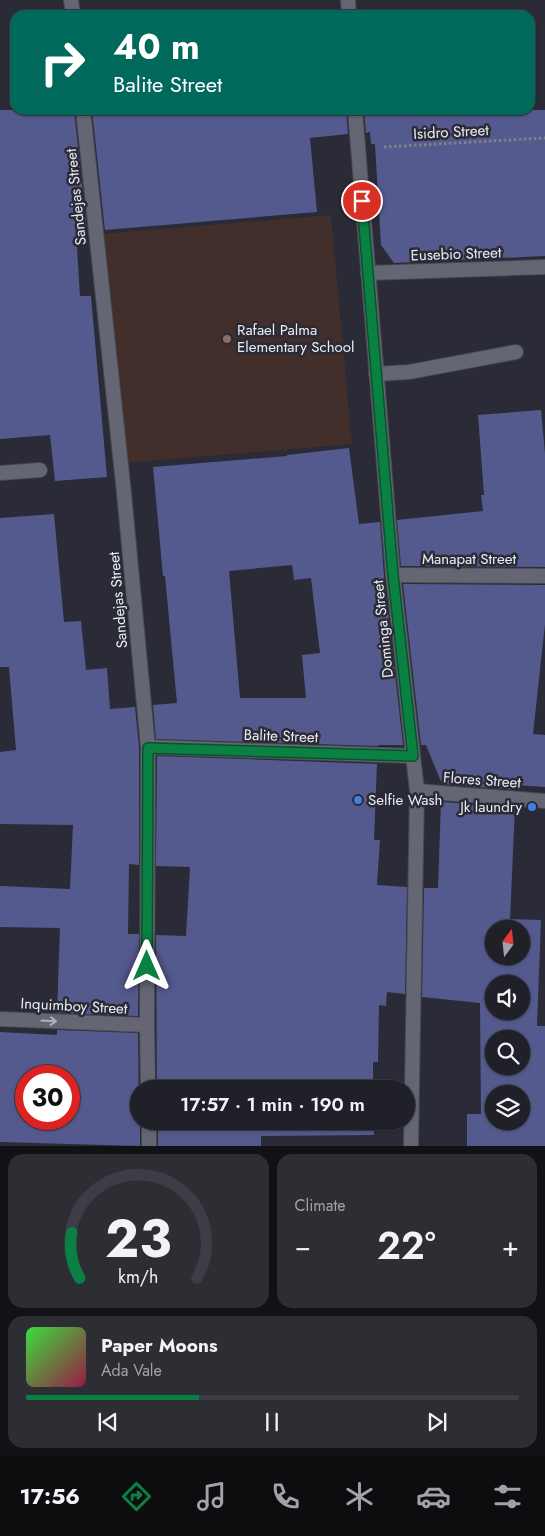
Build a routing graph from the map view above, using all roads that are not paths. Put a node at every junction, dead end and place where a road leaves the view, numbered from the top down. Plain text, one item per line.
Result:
1 (84, 115) edge
2 (355, 115) edge
3 (545, 267) edge
4 (368, 273) junction
5 (516, 352) dead end
6 (376, 374) junction
7 (40, 470) dead end
8 (0, 474) edge
9 (393, 575) junction
10 (545, 576) edge
11 (148, 748) junction
12 (413, 756) junction
13 (417, 791) junction
14 (545, 801) edge
15 (0, 1019) edge
16 (147, 1025) junction
17 (148, 1080) edge
18 (149, 1130) edge
19 (149, 1146) edge
20 (411, 1146) edge

1 - 11 street, Sandejas Street
2 - 4 street, Dominga Street
3 - 4 street, Eusebio Street
4 - 6 street, Dominga Street
5 - 6 street
6 - 9 street, Dominga Street
7 - 8 street
9 - 10 street, Manapat Street
9 - 12 street, Dominga Street
11 - 12 street, Balite Street
11 - 16 street, Sandejas Street
12 - 13 street, Dominga Street
13 - 14 street, Flores Street
13 - 20 street, Dominga Street
15 -> 16 street, Inquimboy Street
16 - 17 street, Sandejas Street
18 - 19 street

